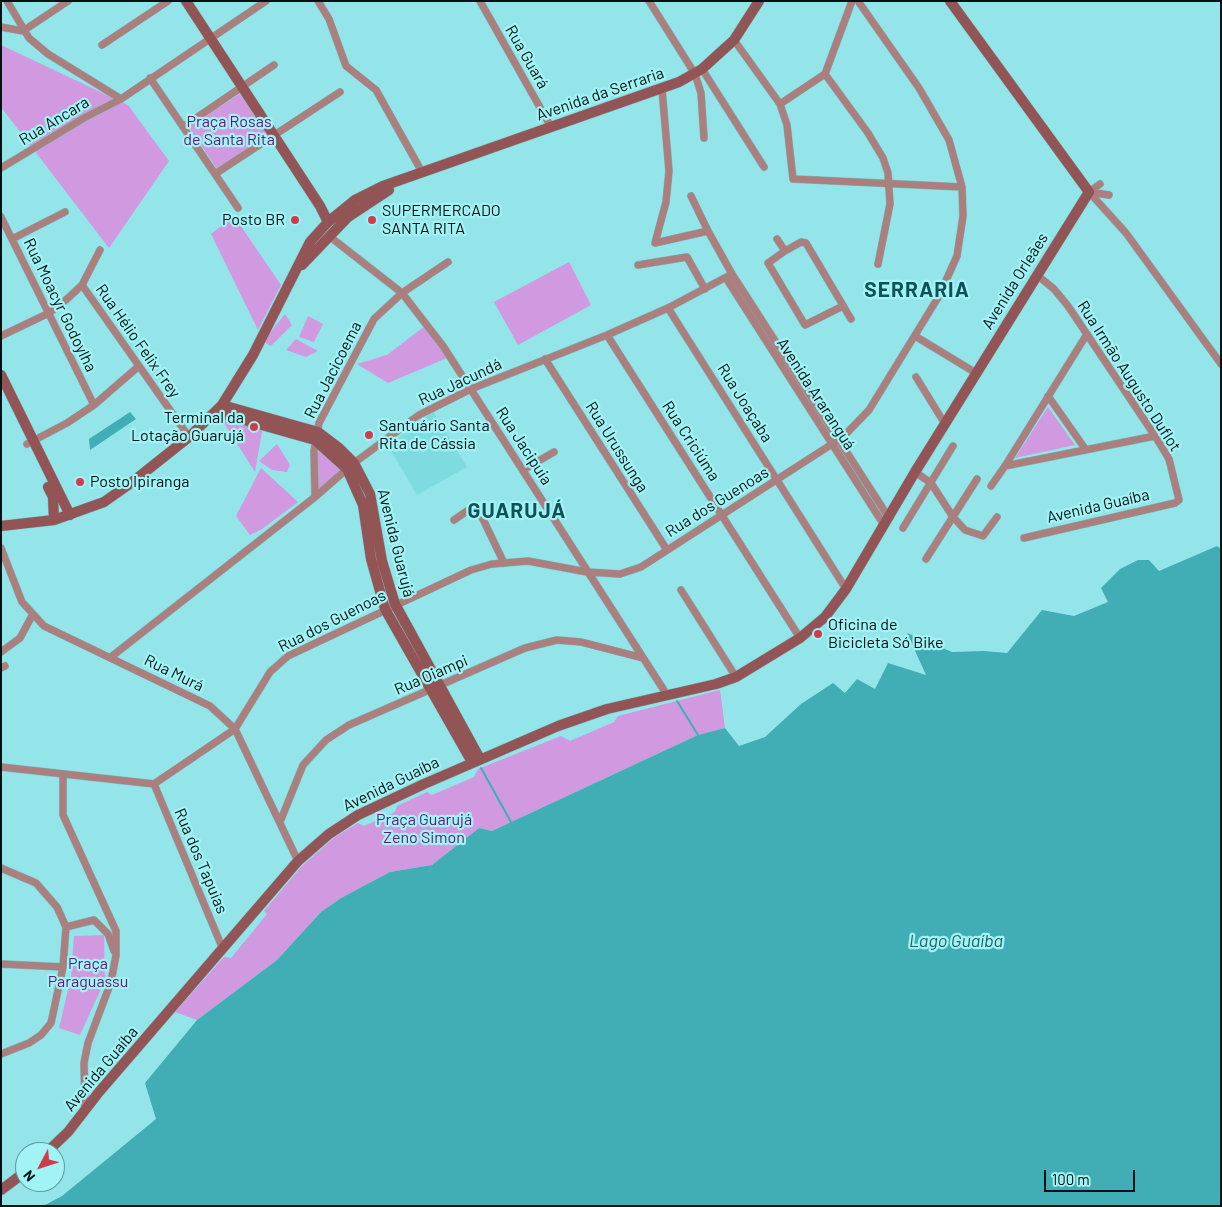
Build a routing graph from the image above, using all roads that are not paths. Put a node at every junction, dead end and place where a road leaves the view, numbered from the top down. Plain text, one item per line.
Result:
1 (7, 1) edge
2 (68, 1) edge
3 (168, 1) edge
4 (186, 1) edge
5 (266, 1) edge
6 (318, 1) edge
7 (480, 1) edge
8 (649, 1) edge
9 (759, 1) edge
10 (852, 1) edge
11 (858, 1) edge
12 (950, 1) edge
13 (1, 27) edge
14 (23, 31) junction
15 (211, 38) junction
16 (734, 40) junction
17 (102, 45) dead end
18 (274, 65) dead end
19 (699, 71) junction
20 (825, 74) junction
21 (150, 78) junction
22 (242, 87) junction
23 (662, 89) junction
24 (340, 92) dead end
25 (120, 99) junction
26 (780, 104) junction
27 (183, 127) junction
28 (551, 127) junction
29 (273, 136) junction
30 (704, 138) dead end
31 (764, 167) dead end
32 (1, 168) edge
33 (422, 172) junction
34 (216, 174) junction
35 (890, 183) junction
36 (1100, 184) dead end
37 (962, 187) junction
38 (1089, 192) junction
39 (1109, 195) dead end
40 (691, 196) dead end
41 (238, 208) dead end
42 (65, 212) dead end
43 (1, 218) edge
44 (332, 222) junction
45 (708, 231) junction
46 (329, 236) junction
47 (12, 239) junction
48 (777, 239) dead end
49 (315, 245) junction
50 (100, 250) dead end
51 (785, 251) junction
52 (448, 262) dead end
53 (878, 264) dead end
54 (638, 266) dead end
55 (1037, 275) junction
56 (729, 276) junction
57 (82, 285) junction
58 (705, 289) junction
59 (402, 293) junction
60 (843, 306) junction
61 (668, 308) junction
62 (49, 313) junction
63 (852, 319) dead end
64 (1087, 334) junction
65 (607, 335) junction
66 (1, 336) edge
67 (915, 336) junction
68 (545, 359) junction
69 (1221, 364) edge
70 (139, 366) junction
71 (976, 373) junction
72 (1, 374) edge
73 (916, 377) dead end
74 (471, 389) junction
75 (5, 393) edge
76 (1048, 396) junction
77 (94, 404) junction
78 (219, 409) junction
79 (944, 424) junction
80 (316, 436) junction
81 (1155, 436) junction
82 (189, 437) junction
83 (30, 443) junction
84 (835, 443) junction
85 (953, 446) dead end
86 (1086, 450) junction
87 (554, 452) dead end
88 (351, 466) junction
89 (1005, 466) junction
90 (522, 470) junction
91 (915, 472) junction
92 (977, 479) dead end
93 (777, 480) junction
94 (931, 482) junction
95 (991, 486) dead end
96 (315, 497) junction
97 (1178, 502) joint
98 (722, 514) junction
99 (70, 515) junction
100 (953, 517) junction
101 (998, 517) dead end
102 (54, 520) junction
103 (454, 520) dead end
104 (886, 521) junction
105 (1, 526) edge
106 (903, 528) dead end
107 (1024, 538) dead end
108 (1, 548) edge
109 (667, 550) junction
110 (3, 559) edge
111 (926, 559) dead end
112 (504, 563) junction
113 (588, 572) junction
114 (846, 588) junction
115 (681, 590) dead end
116 (390, 606) junction
117 (33, 614) junction
118 (800, 638) junction
119 (1, 652) edge
120 (111, 657) junction
121 (643, 658) junction
122 (736, 676) junction
123 (436, 688) junction
124 (667, 695) junction
125 (236, 729) junction
126 (476, 761) junction
127 (1, 767) edge
128 (63, 774) junction
129 (154, 784) junction
130 (280, 822) junction
131 (298, 861) junction
132 (1, 868) edge
133 (66, 927) junction
134 (222, 947) junction
135 (116, 955) junction
136 (1, 964) edge
137 (63, 967) junction
138 (1, 1054) edge
139 (85, 1110) junction
140 (58, 1142) edge
141 (15, 1180) edge
142 (1, 1190) edge

1 - 14 street
2 - 14 street
3 - 17 street
4 - 15 street
5 - 15 street, Rua Ancara
6 - 33 street
7 - 28 street, Rua Guará
8 - 19 street
9 - 16 street, Avenida da Serraria
10 - 20 street
11 - 37 street, Rua dos Guenoas
12 - 38 street
13 - 14 street
14 - 25 street
15 - 21 street, Rua Ancara
15 - 22 street
16 - 19 street, Avenida da Serraria
16 - 26 street
18 - 22 street
19 - 23 street, Avenida da Serraria
19 - 30 street
19 - 31 street
20 - 26 street
20 - 35 street
21 - 25 street, Rua Ancara
21 - 27 street
22 - 27 street
22 - 29 street
23 - 28 street, Avenida da Serraria
23 - 45 street
24 - 29 street
25 - 32 street, Rua Ancara
26 - 35 street
27 - 34 street
28 - 33 street, Avenida da Serraria
29 - 34 street
29 - 44 street
33 - 44 street, Avenida da Serraria
34 - 41 street
35 - 37 street
35 - 53 street
36 - 38 street
37 - 67 street, Rua dos Guenoas
38 - 39 street
38 - 55 street, Avenida Orleães
38 - 69 street
40 - 45 street, Avenida Araranguá
42 - 47 street
43 - 47 street, Rua Moacyr Godoylha
44 - 46 street, Avenida da Serraria
44 - 49 street, Avenida da Serraria
45 - 56 street, Avenida Araranguá
46 - 49 street, Avenida da Serraria
46 - 59 street, Rua Jacipuia
47 - 62 street, Rua Moacyr Godoylha
48 - 51 street
49 - 78 street, Avenida da Serraria
50 - 57 street
51 - 60 street
51 - 60 street
52 - 59 street, Rua Jacicoema
54 - 58 street
55 - 64 street, Rua Irmão Augusto Duflot
55 - 71 street, Avenida Orleães
56 - 58 street, Rua Jacundá
56 - 84 street, Avenida Araranguá
57 - 62 street
57 - 70 street, Rua Hélio Felix Frey
58 - 61 street, Rua Jacundá
59 - 74 street, Rua Jacipuia
59 - 80 street, Rua Jacicoema
60 - 63 street
61 - 65 street, Rua Jacundá
61 - 93 street, Rua Joaçaba
62 - 66 street
62 - 77 street, Rua Moacyr Godoylha
64 - 76 street
64 - 81 street, Rua Irmão Augusto Duflot
65 - 68 street, Rua Jacundá
65 - 98 street, Rua Criciúma
67 - 71 street
67 - 84 street, Rua dos Guenoas
68 - 74 street, Rua Jacundá
68 - 109 street, Rua Urussunga
70 - 77 street
70 - 82 street, Rua Hélio Felix Frey
71 - 79 street, Avenida Orleães
72 - 75 street
73 - 79 street
74 - 88 street, Rua Jacundá
74 - 90 street, Rua Jacipuia
75 - 83 street
76 - 86 street
76 - 89 street
77 - 83 street
78 - 80 street, Avenida Guarujá
78 - 82 street, Avenida da Serraria
79 - 91 street, Avenida Orleães
80 - 88 street, Avenida Guarujá
80 - 96 street, Rua Jacicoema
81 - 86 street
81 - 97 street, Rua Irmão Augusto Duflot
82 - 99 street, Avenida da Serraria
83 - 99 street
83 - 102 street
84 - 93 street, Rua dos Guenoas
84 - 104 street, Avenida Araranguá
85 - 94 street
86 - 89 street
87 - 90 street
88 - 96 street, Rua Jacundá
88 - 116 street, Avenida Guarujá
89 - 95 street
90 - 113 street, Rua Jacipuia
91 - 94 street
91 - 104 street, Avenida Orleães
92 - 100 street
93 - 98 street, Rua dos Guenoas
93 - 114 street, Rua Joaçaba
94 - 100 street
94 - 106 street
96 - 120 street, Rua Jacundá
97 - 107 street, Avenida Guaíba
98 - 109 street, Rua dos Guenoas
98 - 118 street, Rua Criciúma
99 - 102 street, Avenida da Serraria
100 - 101 street
100 - 111 street
102 - 105 street, Avenida da Serraria
103 - 112 street
104 - 114 street, Avenida Orleães
108 - 110 street, Rua Murá
109 - 113 street, Rua dos Guenoas
110 - 117 street, Rua Murá
112 - 113 street, Rua dos Guenoas
112 - 116 street, Rua dos Guenoas
113 - 121 street, Rua Jacipuia
114 - 118 street, Avenida Guaíba
115 - 122 street
116 - 123 street, Avenida Guarujá
116 - 125 street, Rua dos Guenoas
117 - 119 street
117 - 120 street, Rua Murá
118 - 122 street, Avenida Guaíba
120 - 125 street, Rua Murá
121 - 123 street, Rua Oiampi
121 - 124 street, Rua Jacipuia
122 - 124 street, Avenida Guaíba
123 - 126 street, Avenida Guarujá
123 - 130 street, Rua Oiampi
124 - 126 street, Avenida Guaíba
125 - 129 street, Rua dos Guenoas
125 - 130 street, Rua Murá
126 - 131 street, Avenida Guaíba
127 - 128 street
128 - 129 street
128 - 135 street
129 - 134 street, Rua dos Tapuias
130 - 131 street, Rua Murá
131 - 134 street, Avenida Guaíba
132 - 133 street
133 - 135 street
133 - 137 street
134 - 139 street, Avenida Guaíba
135 - 139 street
136 - 137 street
137 - 138 street
139 - 140 street, Avenida Guaíba
141 - 142 street

